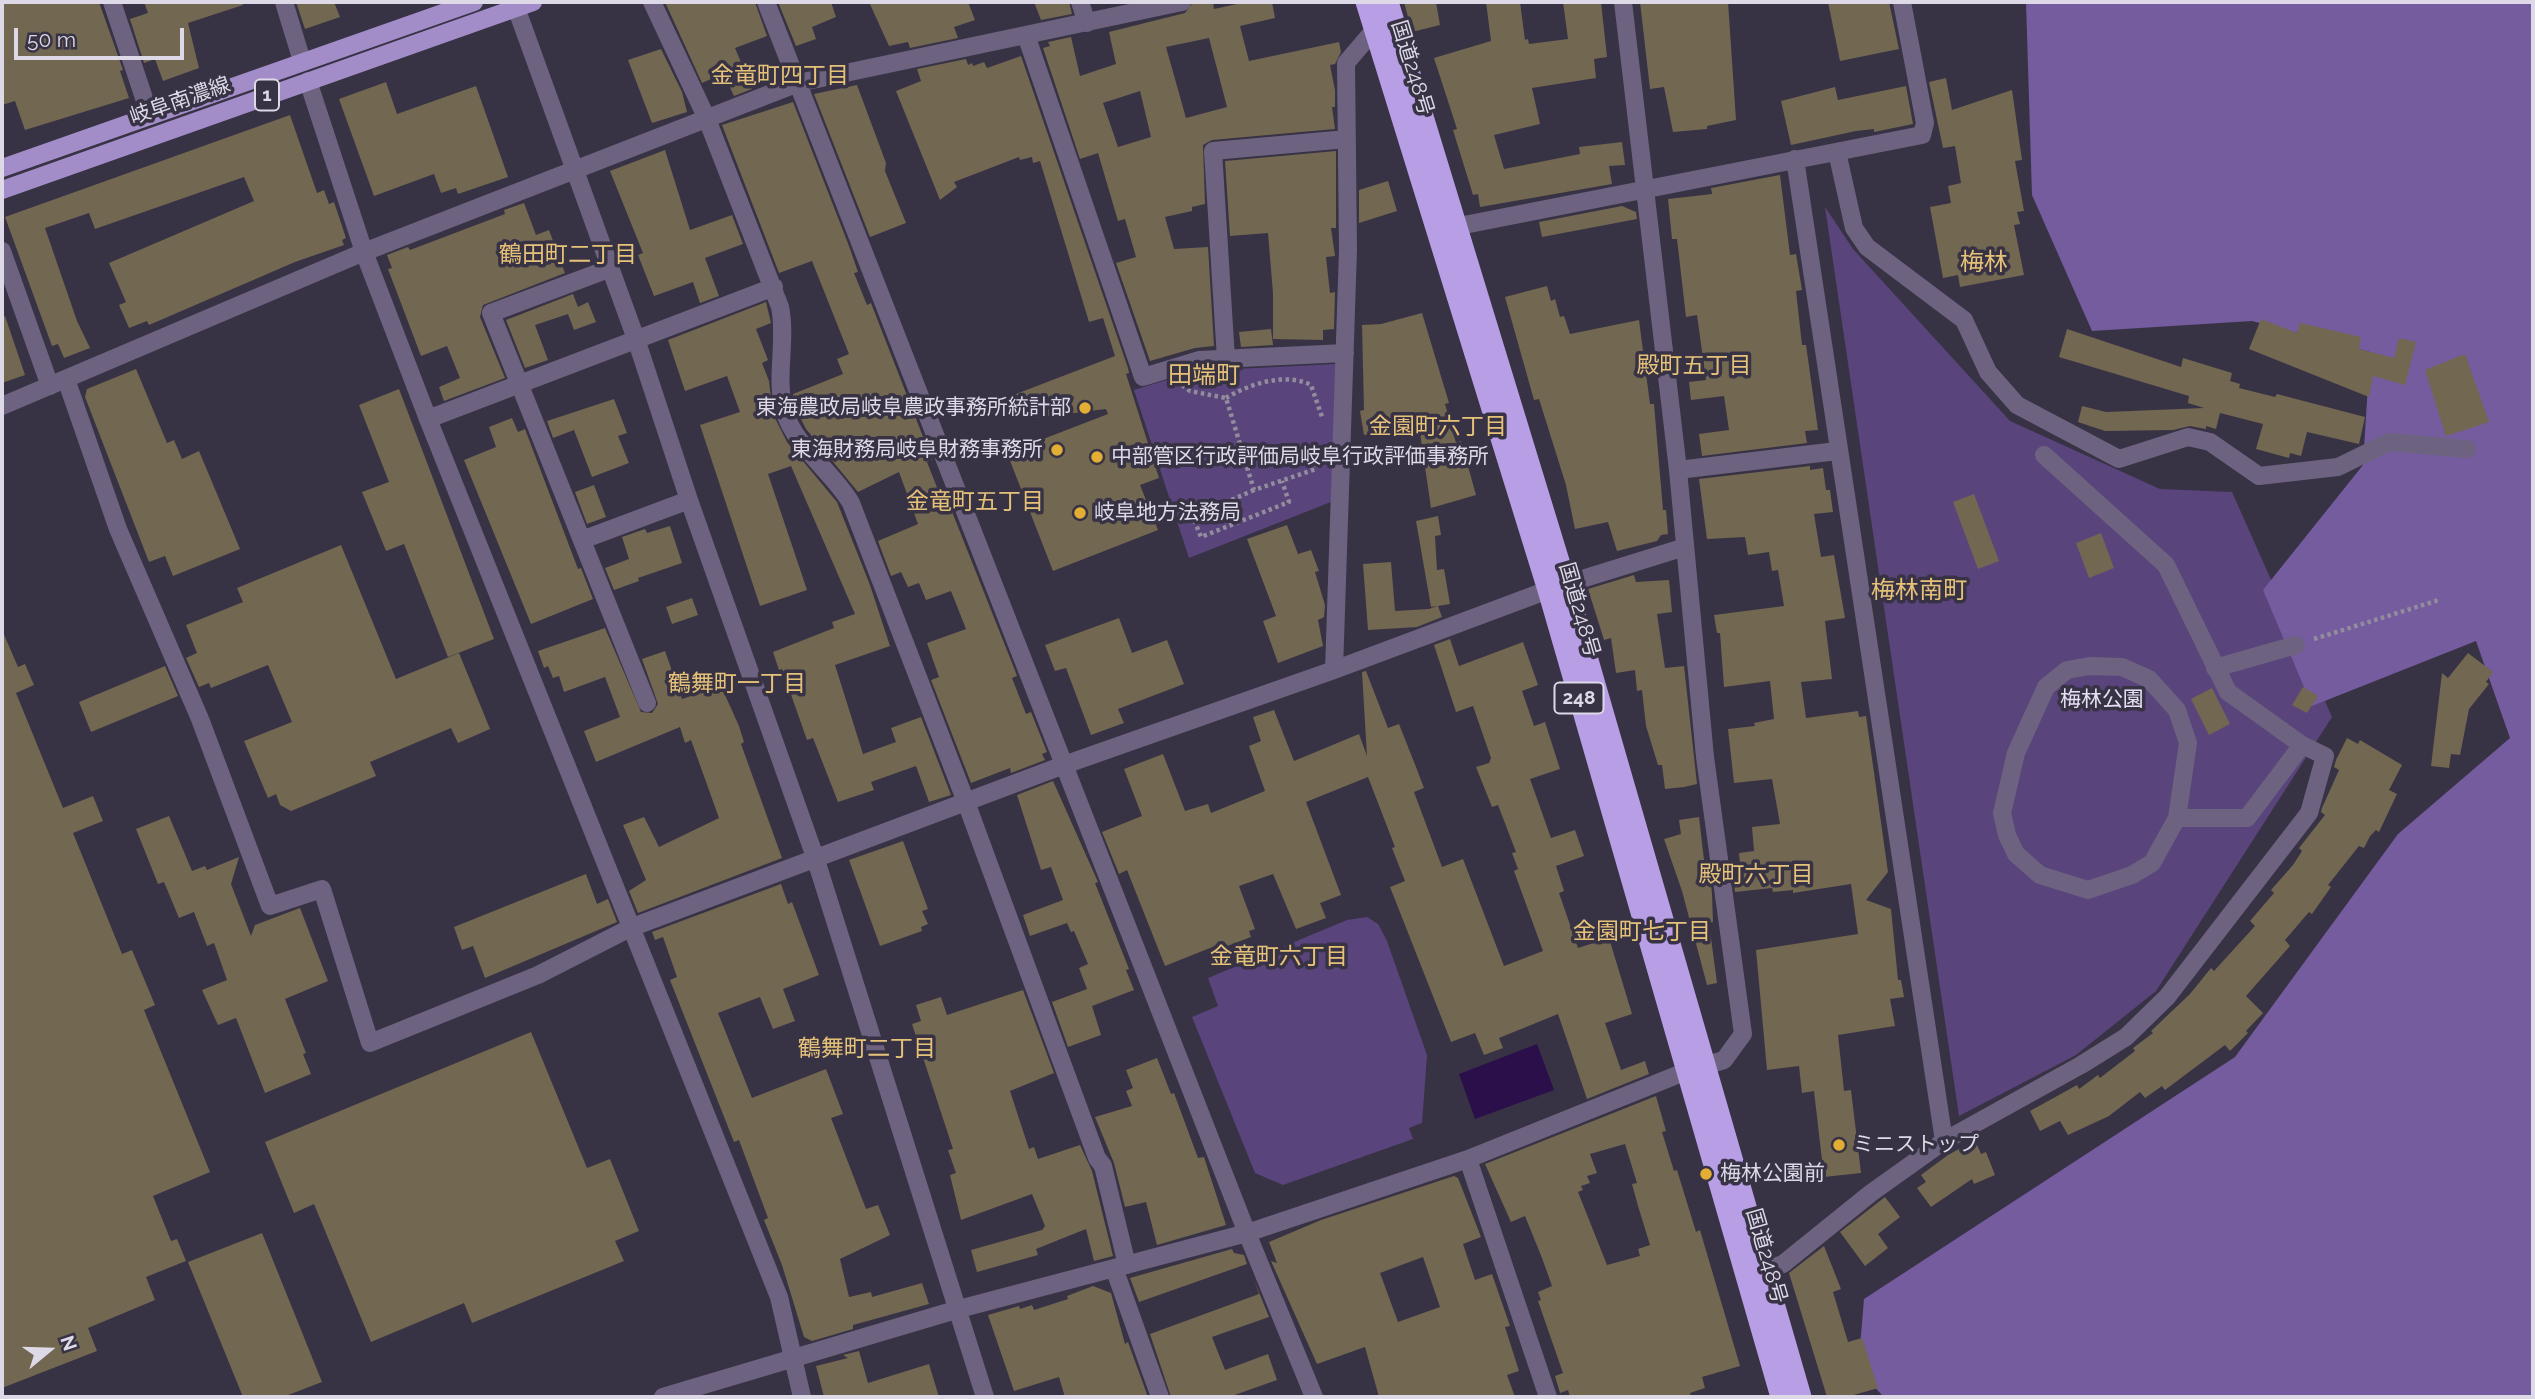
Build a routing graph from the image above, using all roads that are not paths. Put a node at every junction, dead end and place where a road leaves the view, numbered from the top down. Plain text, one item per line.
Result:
1 (112, 2) edge
2 (284, 2) edge
3 (474, 2) edge
4 (652, 2) edge
5 (766, 2) edge
6 (1080, 2) edge
7 (1182, 2) edge
8 (1366, 2) edge
9 (1388, 2) edge
10 (1623, 2) edge
11 (1902, 2) edge
12 (522, 4) edge
13 (1087, 23) junction
14 (1375, 29) junction
15 (1026, 35) junction
16 (302, 61) junction
17 (308, 81) junction
18 (798, 83) junction
19 (150, 116) junction
20 (707, 119) junction
21 (1347, 139) junction
22 (1837, 152) junction
23 (1795, 159) junction
24 (2, 168) edge
25 (575, 169) junction
26 (1646, 188) junction
27 (2, 190) edge
28 (1454, 228) junction
29 (2, 251) edge
30 (364, 252) junction
31 (611, 268) junction
32 (774, 287) junction
33 (636, 339) junction
34 (1345, 353) junction
35 (1226, 359) junction
36 (518, 382) junction
37 (58, 383) junction
38 (2, 406) edge
39 (428, 419) junction
40 (2467, 449) dead end
41 (1837, 451) junction
42 (2044, 455) dead end
43 (1678, 470) junction
44 (689, 500) junction
45 (582, 540) junction
46 (1685, 547) junction
47 (1557, 587) junction
48 (2296, 645) road end
49 (2215, 668) junction
50 (1334, 670) junction
51 (647, 703) dead end
52 (2302, 745) junction
53 (1064, 765) junction
54 (966, 802) junction
55 (2177, 818) junction
56 (815, 857) junction
57 (630, 928) junction
58 (1697, 1068) junction
59 (1944, 1141) junction
60 (1468, 1159) junction
61 (1247, 1233) junction
62 (1121, 1266) junction
63 (1763, 1270) junction
64 (959, 1309) junction
65 (793, 1359) junction
66 (663, 1397) edge
67 (802, 1397) edge
68 (985, 1397) edge
69 (1160, 1397) edge
70 (1314, 1397) edge
71 (1548, 1397) edge
72 (1781, 1397) edge
73 (1801, 1397) edge

1 - 19 street
2 - 16 street
3 - 16 main road, 岐阜南濃線 / 1
4 - 20 street
5 - 18 street
6 - 13 street
7 - 13 street
8 - 14 highway, 国道248号 / 248
9 - 28 highway, 国道248号 / 248
10 - 26 street
11 - 22 street
12 - 17 main road, 岐阜南濃線 / 1
12 - 25 street
13 - 15 street
14 - 21 street
14 - 47 highway, 国道248号 / 248
15 - 18 street
15 - 35 street
16 - 19 main road, 岐阜南濃線 / 1
17 - 27 main road, 岐阜南濃線 / 1
17 - 30 street
18 - 20 street
18 - 53 street
19 - 24 main road, 岐阜南濃線 / 1
20 - 25 street
20 - 32 street
21 - 34 street
21 - 35 street
22 - 23 street
22 - 40 street
23 - 26 street
23 - 41 street
25 - 30 street
25 - 31 street
26 - 28 street
26 - 43 street
28 - 47 highway, 国道248号 / 248
29 - 37 street
30 - 37 street
30 - 39 street
31 - 33 street
31 - 36 street
32 - 33 street
32 - 54 street
33 - 36 street
33 - 44 street
34 - 35 street
34 - 50 street
36 - 39 street
36 - 45 street
37 - 38 street
37 - 57 street
39 - 57 street
41 - 43 street
41 - 59 street
42 - 49 street
43 - 46 street
44 - 45 street
44 - 56 street
45 - 51 street
46 - 47 street
46 - 58 street
47 - 50 street
47 - 58 highway, 国道248号 / 248
48 - 49 street
49 - 52 street
50 - 53 street
52 - 55 street
52 - 59 street
53 - 54 street
53 - 61 street
54 - 56 street
54 - 62 street
55 - 55 street
56 - 57 street
56 - 64 street
57 - 65 street
58 - 60 street
58 - 63 highway, 国道248号 / 248
58 - 72 highway, 国道248号 / 248
59 - 63 street
60 - 61 street
60 - 71 street
61 - 62 street
61 - 70 street
62 - 64 street
62 - 69 street
63 - 73 highway, 国道248号 / 248
64 - 65 street
64 - 68 street
65 - 66 street
65 - 67 street

